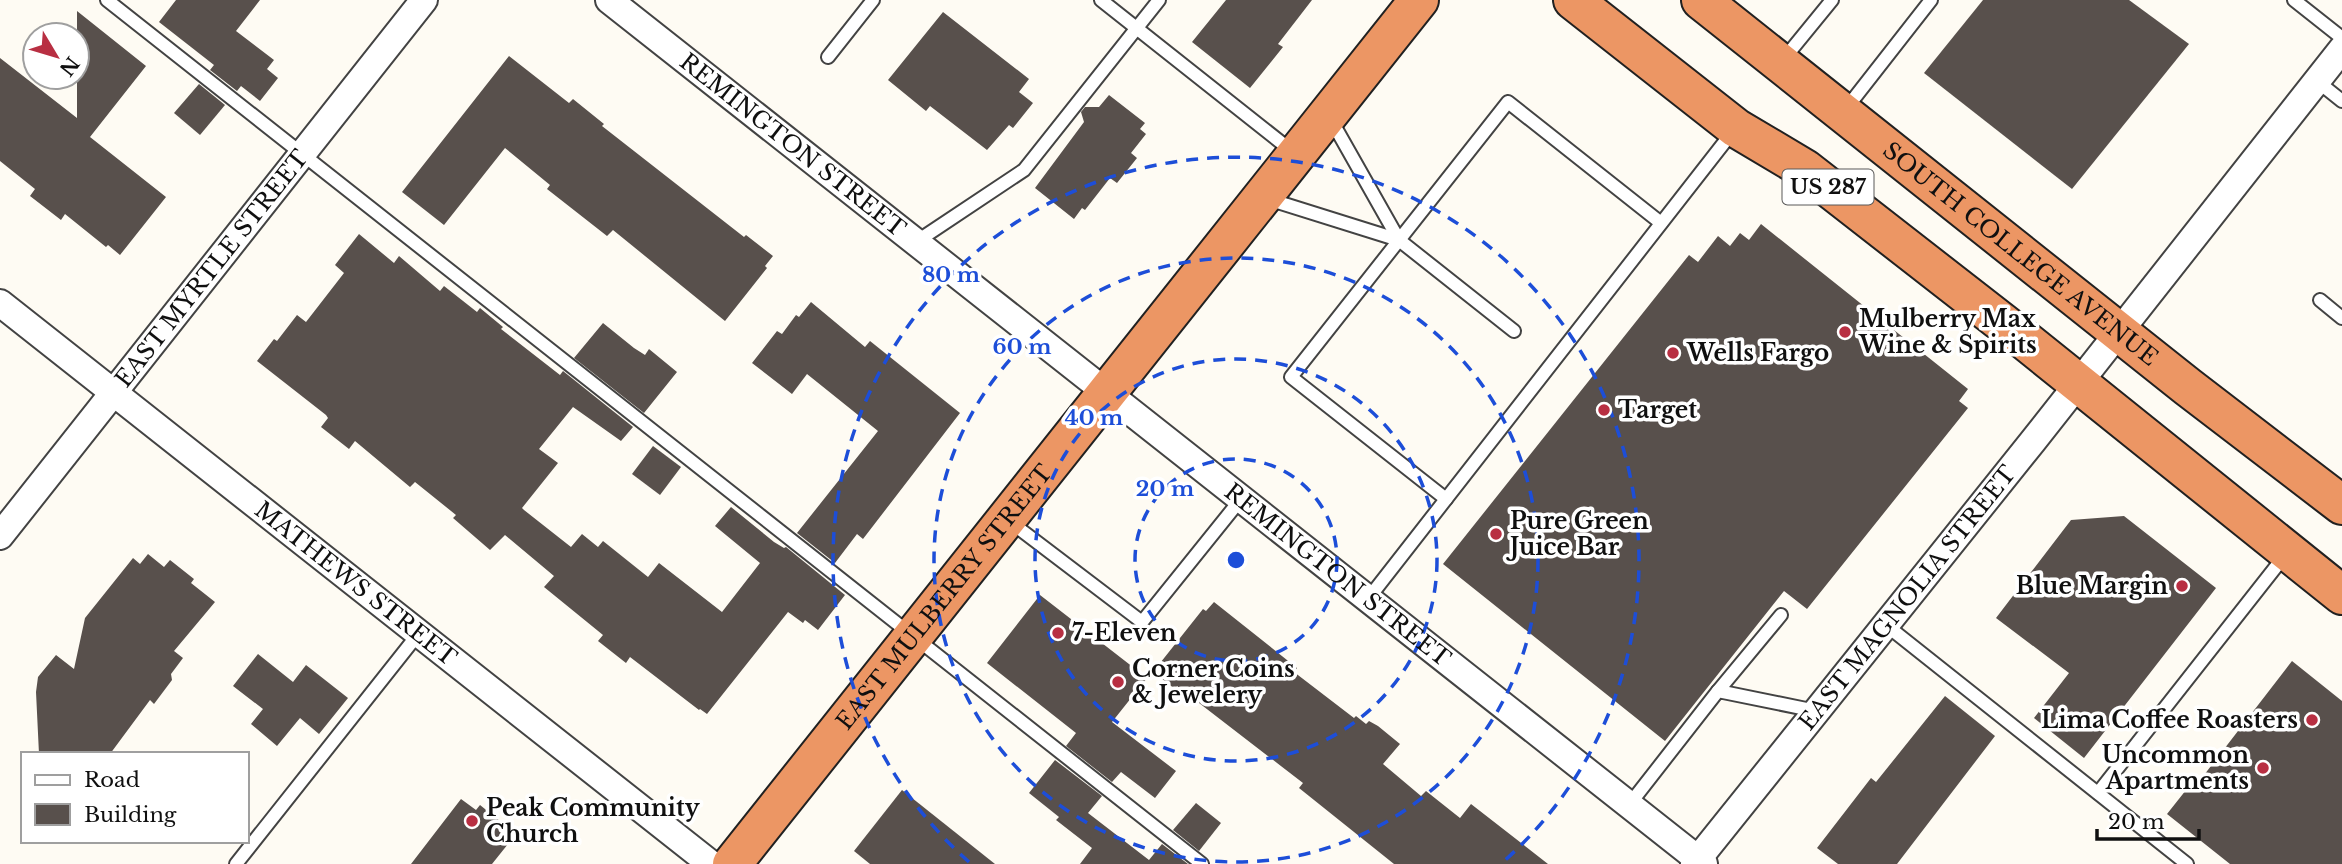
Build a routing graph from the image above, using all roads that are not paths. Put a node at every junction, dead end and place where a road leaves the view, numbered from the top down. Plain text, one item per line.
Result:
1 (107, 0) edge
2 (424, 0) edge
3 (608, 0) edge
4 (873, 0) edge
5 (1101, 0) edge
6 (1159, 0) edge
7 (1419, 0) edge
8 (1573, 0) edge
9 (1701, 0) edge
10 (1832, 0) edge
11 (1931, 0) edge
12 (2294, 0) edge
13 (1137, 29) junction
14 (2342, 38) edge
15 (2342, 49) edge
16 (828, 57) dead end
17 (1781, 62) junction
18 (2317, 81) junction
19 (2342, 101) edge
20 (1843, 112) junction
21 (1329, 115) junction
22 (1736, 128) junction
23 (303, 154) junction
24 (1296, 154) junction
25 (1261, 197) junction
26 (1661, 223) junction
27 (1399, 240) junction
28 (916, 242) junction
29 (2320, 300) dead end
30 (0, 303) edge
31 (2342, 318) edge
32 (1514, 331) dead end
33 (2119, 331) junction
34 (2077, 384) junction
35 (1106, 392) junction
36 (114, 393) junction
37 (1241, 499) junction
38 (1446, 499) junction
39 (2342, 505) edge
40 (1006, 518) junction
41 (0, 536) edge
42 (2287, 552) junction
43 (2342, 595) edge
44 (1368, 599) junction
45 (1781, 615) dead end
46 (1886, 625) junction
47 (418, 633) junction
48 (912, 637) junction
49 (1718, 691) junction
50 (1816, 711) junction
51 (2098, 793) junction
52 (1629, 805) junction
53 (1699, 862) edge
54 (236, 864) edge
55 (711, 864) edge
56 (732, 864) edge
57 (1202, 864) edge
58 (2187, 864) edge

1 - 23 lane
2 - 23 street, EAST MYRTLE STREET
3 - 28 street, REMINGTON STREET
4 - 16 lane
5 - 13 lane
6 - 13 lane
7 - 21 highway, EAST MULBERRY STREET
8 - 22 highway, US 287
9 - 17 highway, SOUTH COLLEGE AVENUE / US 287
10 - 17 lane
11 - 20 lane
12 - 14 lane
13 - 24 lane
13 - 28 lane
15 - 18 street, EAST MAGNOLIA STREET
17 - 20 highway, SOUTH COLLEGE AVENUE / US 287
18 - 19 lane
18 - 33 street, EAST MAGNOLIA STREET
20 - 33 highway, SOUTH COLLEGE AVENUE / US 287
21 - 24 highway, EAST MULBERRY STREET
21 - 27 lane
22 - 26 lane
22 - 34 highway, US 287
23 - 36 street, EAST MYRTLE STREET
23 - 48 lane
24 - 25 highway, EAST MULBERRY STREET
25 - 27 lane
25 - 35 highway, EAST MULBERRY STREET
26 - 27 lane
26 - 38 lane
27 - 32 lane
27 - 38 lane
28 - 35 street, REMINGTON STREET
29 - 31 lane
30 - 36 street, MATHEWS STREET
33 - 34 street, EAST MAGNOLIA STREET
33 - 39 highway, SOUTH COLLEGE AVENUE / US 287
34 - 42 highway, US 287
34 - 46 street, EAST MAGNOLIA STREET
35 - 37 street, REMINGTON STREET
35 - 40 highway, EAST MULBERRY STREET
36 - 41 street, EAST MYRTLE STREET
36 - 47 street, MATHEWS STREET
37 - 40 lane
37 - 44 street, REMINGTON STREET
38 - 44 lane
40 - 48 highway, EAST MULBERRY STREET
42 - 43 highway, US 287
42 - 51 lane
44 - 52 street, REMINGTON STREET
45 - 49 lane
46 - 50 street, EAST MAGNOLIA STREET
46 - 51 lane
47 - 54 lane
47 - 55 street, MATHEWS STREET
48 - 56 highway, EAST MULBERRY STREET
48 - 57 lane
49 - 50 lane
49 - 52 lane
50 - 53 street, EAST MAGNOLIA STREET
51 - 58 lane
52 - 53 street, REMINGTON STREET

